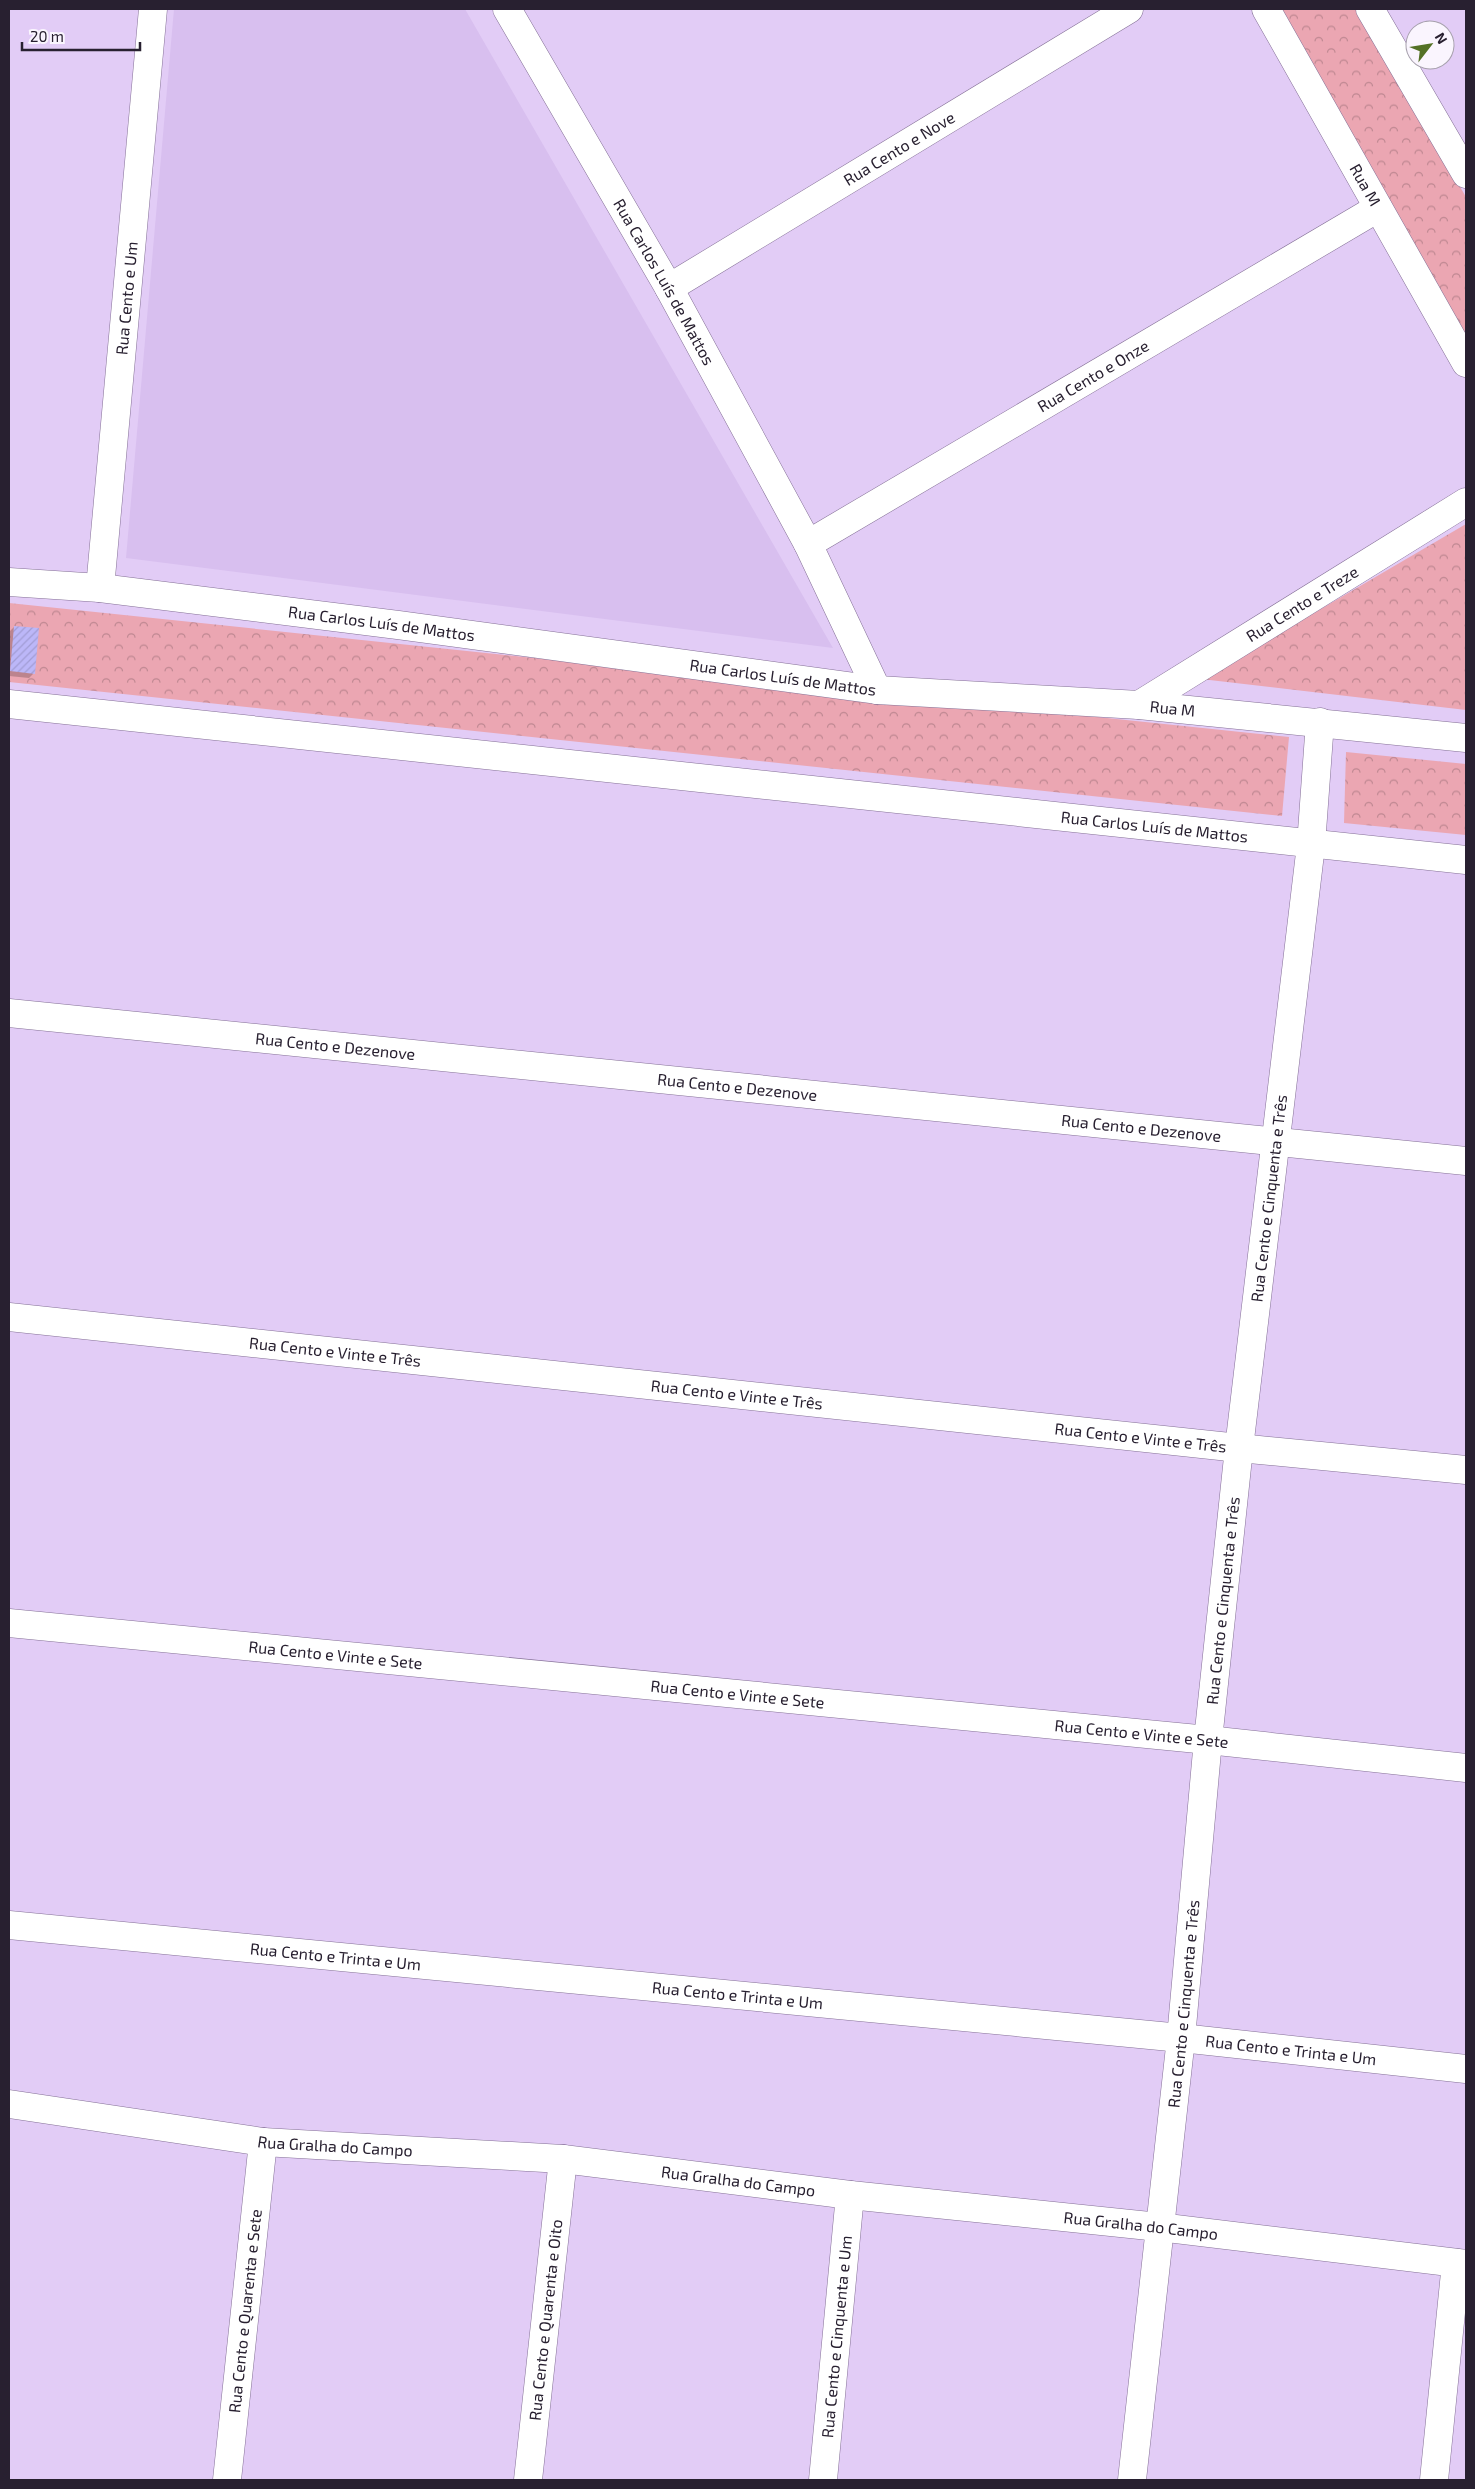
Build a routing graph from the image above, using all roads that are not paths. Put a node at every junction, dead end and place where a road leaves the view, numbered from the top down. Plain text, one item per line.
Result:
1 (153, 9) edge
2 (1129, 9) edge
3 (1266, 9) edge
4 (1370, 9) edge
5 (515, 11) edge
6 (1466, 174) edge
7 (1378, 208) junction
8 (669, 288) junction
9 (1466, 363) edge
10 (1466, 502) edge
11 (808, 544) junction
12 (9, 582) edge
13 (100, 588) junction
14 (878, 690) junction
15 (9, 704) edge
16 (1139, 705) junction
17 (1320, 722) junction
18 (1466, 738) edge
19 (1311, 845) junction
20 (1466, 860) edge
21 (9, 1013) edge
22 (1276, 1143) junction
23 (1466, 1161) edge
24 (9, 1317) edge
25 (1239, 1448) junction
26 (1466, 1470) edge
27 (9, 1623) edge
28 (1208, 1740) junction
29 (1466, 1768) edge
30 (9, 1925) edge
31 (1181, 2038) junction
32 (1466, 2069) edge
33 (9, 2104) edge
34 (263, 2142) junction
35 (563, 2159) junction
36 (850, 2194) junction
37 (1159, 2227) junction
38 (1461, 2263) edge
39 (227, 2480) edge
40 (528, 2480) edge
41 (822, 2480) edge
42 (1132, 2480) edge
43 (1434, 2480) edge

1 - 13 street, Rua Cento e Um
2 - 8 street, Rua Cento e Nove
3 - 7 street, Rua M
4 - 6 street
5 - 8 street, Rua Carlos Luís de Mattos
7 - 9 street, Rua M
7 - 11 street, Rua Cento e Onze
8 - 11 street, Rua Carlos Luís de Mattos
10 - 16 street, Rua Cento e Treze
11 - 14 street, Rua Carlos Luís de Mattos
12 - 13 street, Rua Carlos Luís de Mattos
13 - 14 street, Rua Carlos Luís de Mattos
14 - 16 street, Rua M
15 - 19 street, Rua Carlos Luís de Mattos
16 - 17 street, Rua M
17 - 18 street, Rua M
17 - 19 street, Rua Cento e Cinquenta e Três
19 - 20 street, Rua Carlos Luís de Mattos
19 - 22 street, Rua Cento e Cinquenta e Três
21 - 22 street, Rua Cento e Dezenove
22 - 23 street, Rua Cento e Dezenove
22 - 25 street, Rua Cento e Cinquenta e Três
24 - 25 street, Rua Cento e Vinte e Três
25 - 26 street, Rua Cento e Vinte e Três
25 - 28 street, Rua Cento e Cinquenta e Três
27 - 28 street, Rua Cento e Vinte e Sete
28 - 29 street, Rua Cento e Vinte e Sete
28 - 31 street, Rua Cento e Cinquenta e Três
30 - 31 street, Rua Cento e Trinta e Um
31 - 32 street, Rua Cento e Trinta e Um
31 - 37 street, Rua Cento e Cinquenta e Três
33 - 34 street, Rua Gralha do Campo
34 - 35 street, Rua Gralha do Campo
34 - 39 street, Rua Cento e Quarenta e Sete
35 - 36 street, Rua Gralha do Campo
35 - 40 street, Rua Cento e Quarenta e Oito
36 - 37 street, Rua Gralha do Campo
36 - 41 street, Rua Cento e Cinquenta e Um
37 - 38 street, Rua Gralha do Campo
37 - 42 street, Rua Cento e Cinquenta e Três
38 - 43 street

